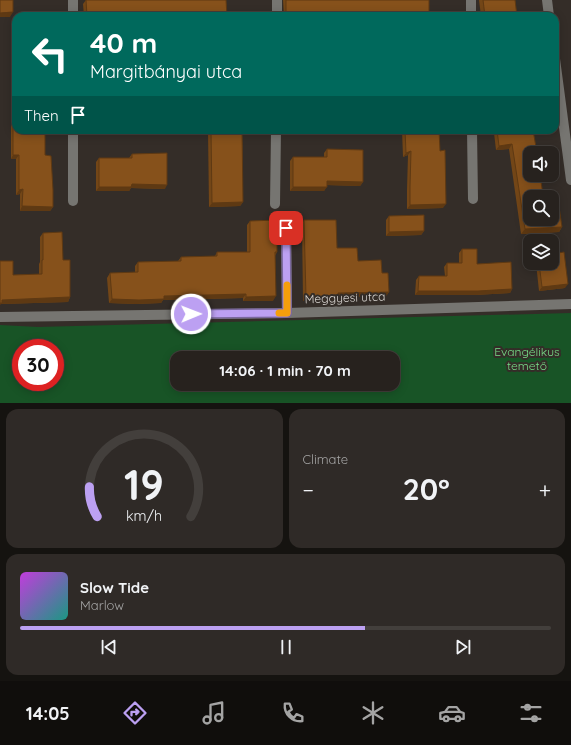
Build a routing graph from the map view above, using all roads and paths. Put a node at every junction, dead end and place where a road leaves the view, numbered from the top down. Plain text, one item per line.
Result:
1 (73, 0) edge
2 (277, 0) edge
3 (471, 0) edge
4 (547, 0) edge
5 (73, 12) edge
6 (276, 12) edge
7 (471, 12) edge
8 (548, 12) edge
9 (559, 89) edge
10 (73, 134) edge
11 (276, 134) edge
12 (472, 134) edge
13 (571, 180) edge
14 (473, 199) dead end
15 (73, 201) dead end
16 (275, 204) dead end
17 (286, 228) dead end
18 (571, 304) edge
19 (287, 313) junction
20 (0, 317) edge

1 - 5 street
2 - 6 street
3 - 7 street
4 - 8 street
9 - 13 street
10 - 15 street
11 - 16 street
12 - 14 street
17 - 19 street
18 - 19 street, Meggyesi utca
19 - 20 street, Meggyesi utca

